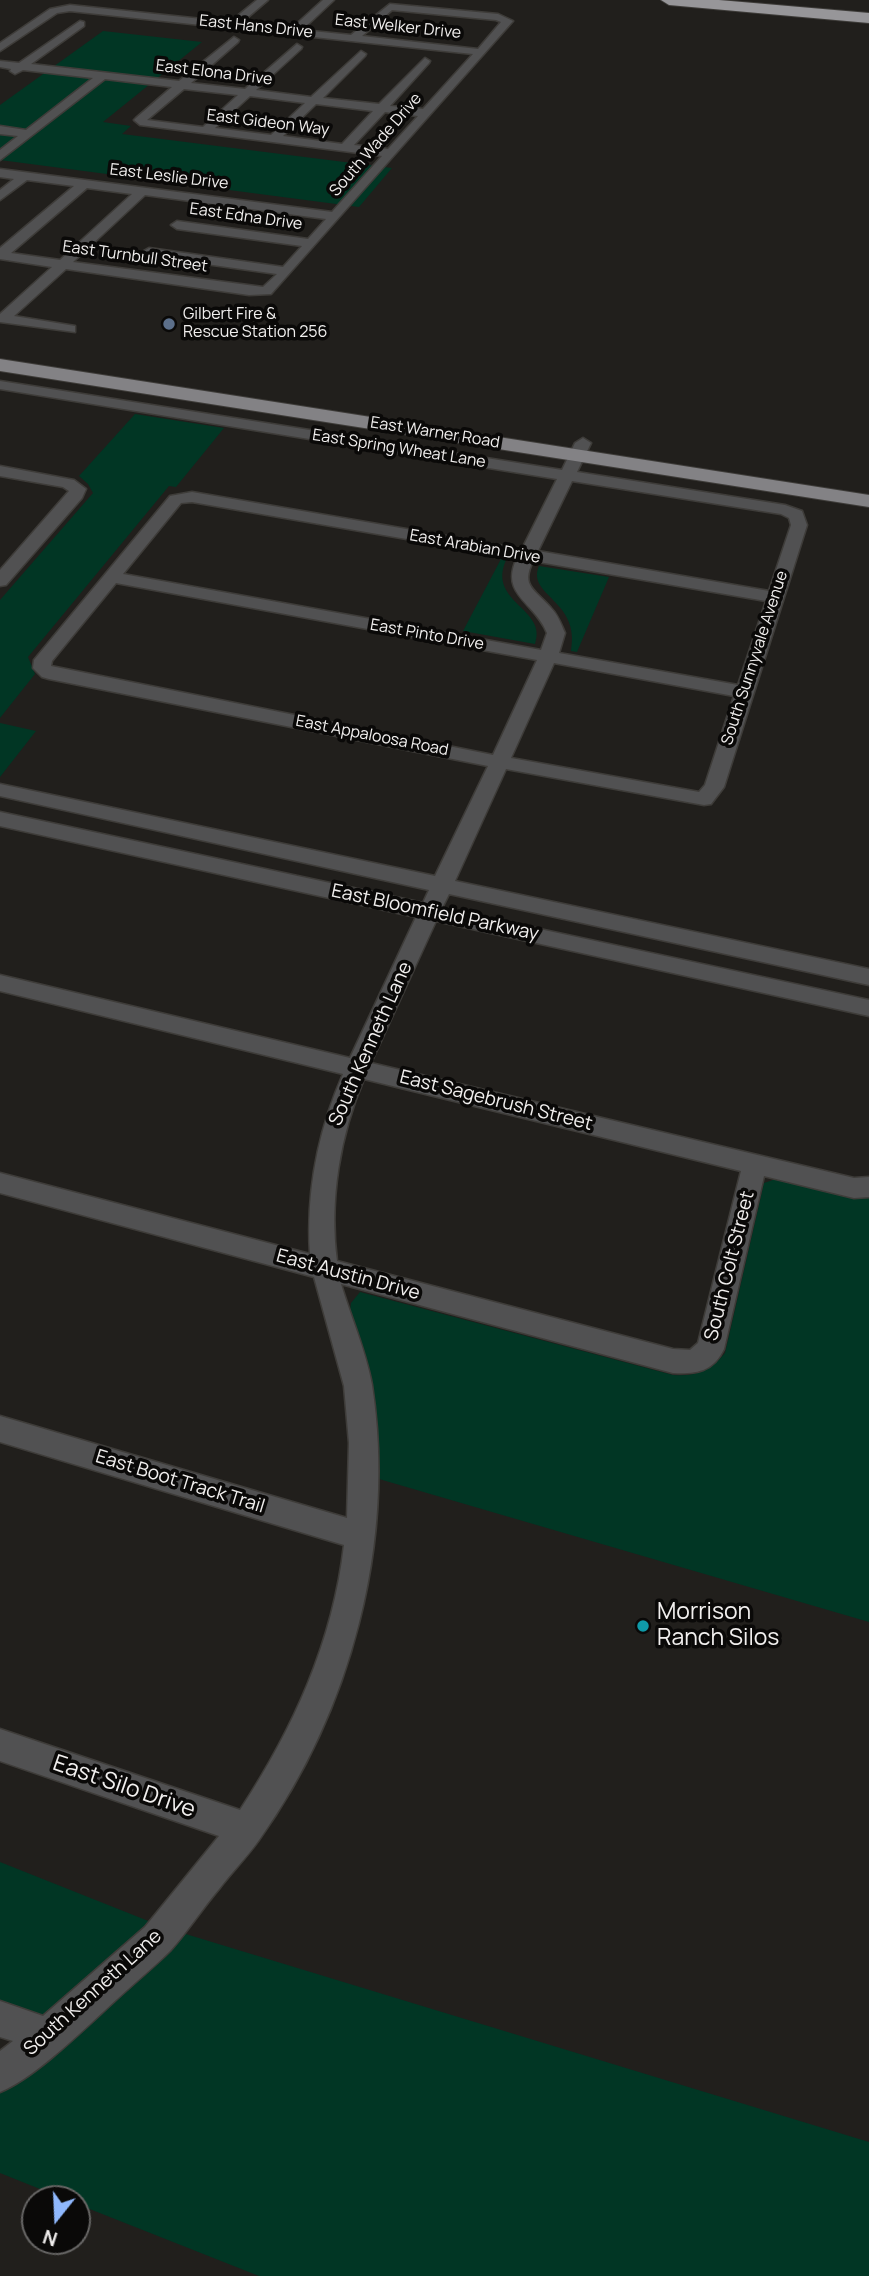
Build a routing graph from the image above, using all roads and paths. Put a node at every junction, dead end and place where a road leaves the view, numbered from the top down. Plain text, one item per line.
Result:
1 (132, 0) edge
2 (263, 0) edge
3 (329, 0) edge
4 (669, 0) edge
5 (688, 0) edge
6 (799, 0) edge
7 (814, 0) edge
8 (869, 4) edge
9 (190, 6) dead end
10 (115, 13) junction
11 (869, 17) edge
12 (41, 19) junction
13 (173, 19) junction
14 (80, 24) junction
15 (93, 25) dead end
16 (233, 25) junction
17 (293, 32) junction
18 (354, 38) junction
19 (221, 39) dead end
20 (284, 46) dead end
21 (297, 47) junction
22 (0, 48) edge
23 (310, 49) dead end
24 (480, 52) junction
25 (348, 53) dead end
26 (361, 54) junction
27 (374, 55) dead end
28 (412, 60) dead end
29 (0, 64) edge
30 (20, 67) junction
31 (99, 76) junction
32 (0, 81) edge
33 (181, 85) junction
34 (247, 93) junction
35 (313, 100) junction
36 (382, 108) junction
37 (424, 113) junction
38 (0, 130) edge
39 (205, 131) junction
40 (24, 133) junction
41 (274, 139) junction
42 (0, 148) edge
43 (345, 148) junction
44 (390, 153) junction
45 (0, 156) edge
46 (0, 173) edge
47 (25, 176) junction
48 (83, 184) junction
49 (142, 191) junction
50 (0, 196) edge
51 (334, 216) junction
52 (177, 226) junction
53 (311, 243) junction
54 (0, 255) edge
55 (63, 264) junction
56 (286, 271) junction
57 (127, 274) junction
58 (266, 290) joint
59 (2, 318) edge
60 (70, 329) dead end
61 (0, 352) edge
62 (0, 365) edge
63 (0, 385) edge
64 (193, 388) junction
65 (576, 458) junction
66 (0, 471) edge
67 (869, 488) edge
68 (869, 501) edge
69 (796, 515) joint
70 (526, 555) junction
71 (3, 575) edge
72 (110, 577) junction
73 (774, 597) junction
74 (548, 657) junction
75 (744, 692) junction
76 (499, 762) junction
77 (0, 790) edge
78 (704, 799) joint
79 (0, 819) edge
80 (443, 886) junction
81 (431, 911) junction
82 (869, 977) edge
83 (0, 983) edge
84 (869, 1009) edge
85 (357, 1068) junction
86 (755, 1164) junction
87 (0, 1183) edge
88 (869, 1187) edge
89 (324, 1269) junction
90 (696, 1362) joint
91 (0, 1429) edge
92 (361, 1536) junction
93 (0, 1745) edge
94 (247, 1829) junction
95 (0, 2019) edge
96 (48, 2036) junction
97 (0, 2074) edge

1 - 10 street
2 - 16 street
3 - 17 street
4 - 11 highway
5 - 11 highway
6 - 8 highway
7 - 8 highway
9 - 13 street
10 - 12 street, East Welker Drive
10 - 13 street, East Welker Drive
12 - 14 street
12 - 22 street
13 - 16 street, East Welker Drive
14 - 15 street
14 - 30 street
16 - 17 street, East Welker Drive
17 - 18 street, East Welker Drive
18 - 24 street, East Welker Drive
18 - 24 street, South Wade Drive
19 - 33 street, East Hans Drive
20 - 21 street, East Hans Drive
21 - 23 street, East Hans Drive
21 - 34 street
24 - 37 street, South Wade Drive
25 - 26 street
26 - 27 street
26 - 35 street
28 - 36 street
29 - 30 street, East Elona Drive
30 - 31 street, East Elona Drive
30 - 32 street
31 - 33 street, East Elona Drive
31 - 40 street
33 - 34 street, East Elona Drive
33 - 39 street, East Gideon Way
34 - 35 street, East Elona Drive
34 - 39 street
35 - 36 street, East Elona Drive
35 - 41 street
36 - 37 street, East Elona Drive
36 - 43 street
37 - 44 street, South Wade Drive
38 - 40 street
39 - 41 street, East Gideon Way
40 - 42 street
40 - 45 street
41 - 43 street, East Gideon Way
43 - 44 street, East Gideon Way
44 - 51 street, South Wade Drive
46 - 47 street, East Leslie Drive
47 - 48 street, East Leslie Drive
47 - 50 street
48 - 49 street, East Leslie Drive
48 - 54 street
49 - 52 street, East Leslie Drive
49 - 55 street
51 - 52 street, East Leslie Drive
51 - 53 street, South Wade Drive
52 - 53 street, East Edna Drive
52 - 56 street
52 - 57 street
53 - 56 street, South Wade Drive
54 - 55 street, East Turnbull Street
55 - 57 street, East Turnbull Street
55 - 59 street
56 - 58 street, South Wade Drive
57 - 58 street, East Turnbull Street
59 - 60 street
61 - 64 main road, East Warner Road
62 - 64 main road, East Warner Road
63 - 65 street, East Spring Wheat Lane
64 - 65 main road, East Warner Road
65 - 67 main road, East Warner Road
65 - 68 main road, East Warner Road
65 - 69 street, East Spring Wheat Lane
65 - 70 street, South Kenneth Lane
66 - 71 street
69 - 73 street, South Sunnyvale Avenue
70 - 72 street, East Arabian Drive
70 - 73 street, East Arabian Drive
70 - 74 street, South Kenneth Lane
72 - 74 street, East Pinto Drive
72 - 76 street, East Appaloosa Road
73 - 75 street, South Sunnyvale Avenue
74 - 75 street, East Pinto Drive
74 - 76 street, South Kenneth Lane
75 - 78 street, South Sunnyvale Avenue
76 - 78 street, East Appaloosa Road
76 - 80 street, South Kenneth Lane
77 - 80 street, East Bloomfield Parkway
79 - 81 street, East Bloomfield Parkway
80 - 81 street, South Kenneth Lane
80 - 82 street, East Bloomfield Parkway
81 - 84 street, East Bloomfield Parkway
81 - 85 street, South Kenneth Lane
83 - 85 street, East Sagebrush Street
85 - 86 street, East Sagebrush Street
85 - 89 street, South Kenneth Lane
86 - 88 street, East Sagebrush Street
86 - 90 street, South Colt Street
87 - 89 street, East Austin Drive
89 - 90 street, East Austin Drive
89 - 92 street, South Kenneth Lane
91 - 92 street, East Boot Track Trail
92 - 94 street, South Kenneth Lane
93 - 94 street, East Silo Drive
94 - 96 street, South Kenneth Lane
95 - 96 street
96 - 97 street, South Kenneth Lane

